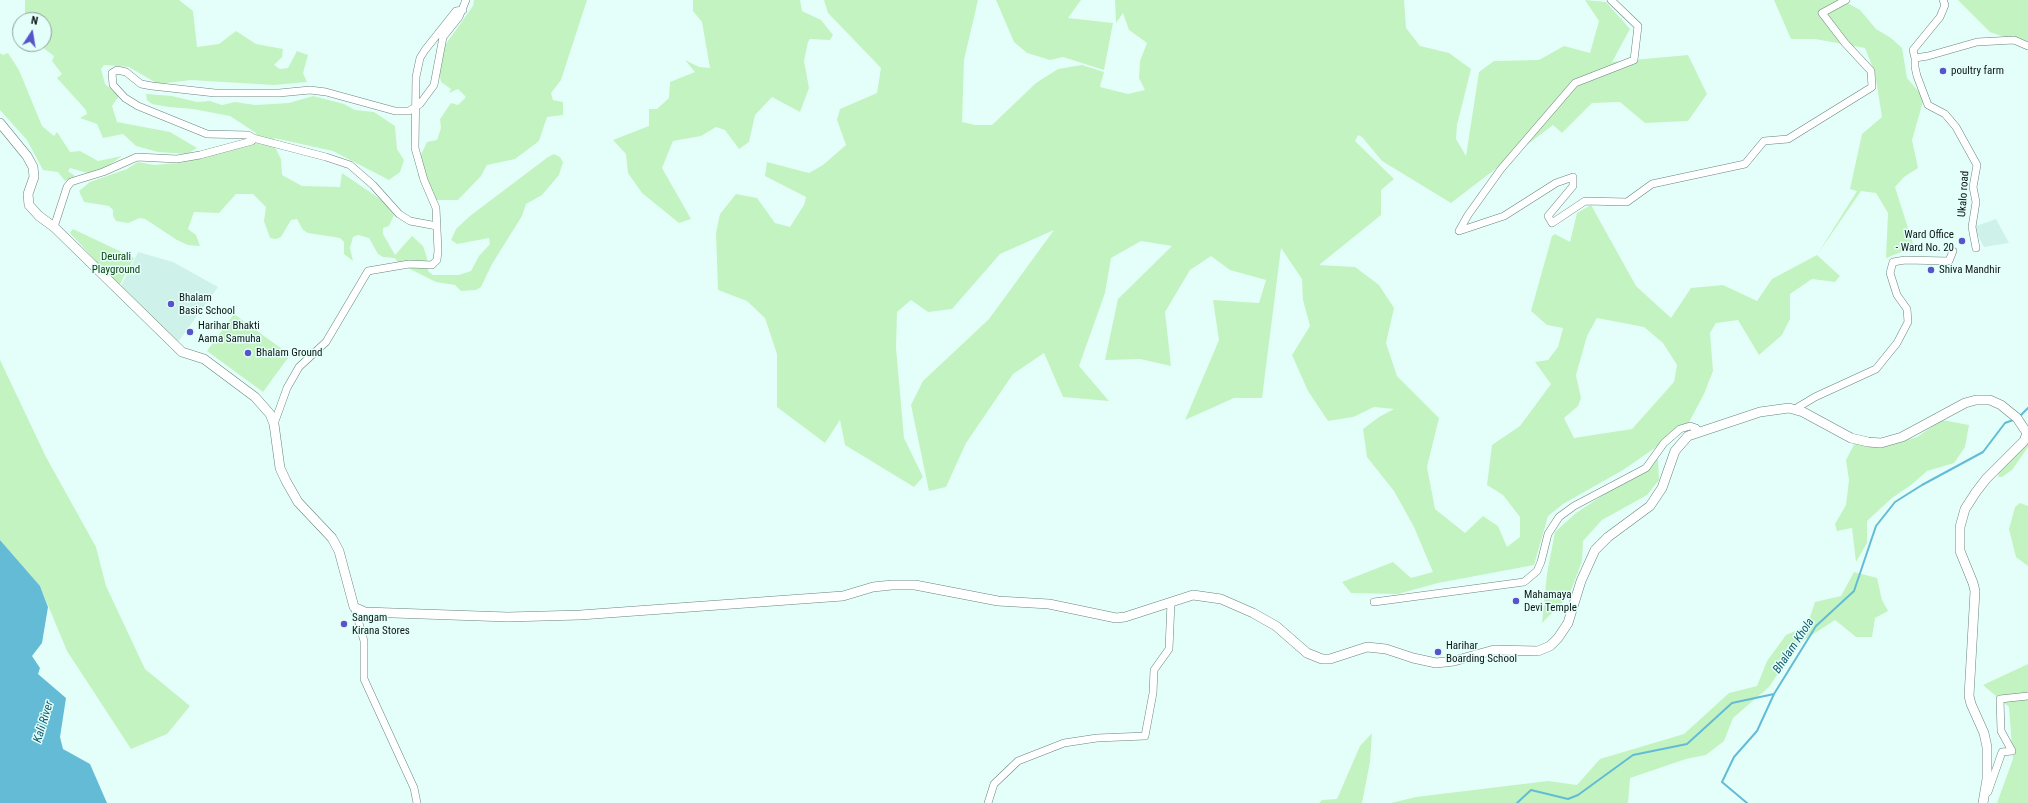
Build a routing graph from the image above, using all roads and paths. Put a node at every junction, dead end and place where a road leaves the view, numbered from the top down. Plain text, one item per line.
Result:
1 (466, 0) edge
2 (1611, 0) edge
3 (1846, 0) edge
4 (1943, 0) edge
5 (463, 10) junction
6 (2028, 46) edge
7 (1915, 58) junction
8 (415, 108) junction
9 (0, 123) edge
10 (253, 138) junction
11 (54, 226) junction
12 (437, 226) junction
13 (1976, 248) dead end
14 (1953, 251) dead end
15 (1795, 409) junction
16 (274, 424) junction
17 (1698, 431) junction
18 (1171, 602) junction
19 (1374, 602) dead end
20 (355, 608) junction
21 (2028, 696) edge
22 (417, 803) edge
23 (988, 803) edge
24 (1984, 803) edge

1 - 5 street
2 - 3 street
4 - 7 street
5 - 8 street
5 - 8 street
6 - 7 street
7 - 13 street, Ukalo road
8 - 10 street
8 - 12 street
9 - 11 main road
10 - 11 street
10 - 12 street
11 - 16 main road
12 - 16 street
14 - 15 street
15 - 17 main road
15 - 24 main road
16 - 20 main road
17 - 18 main road
17 - 19 street
18 - 20 main road
18 - 23 street
20 - 22 street
21 - 24 street

